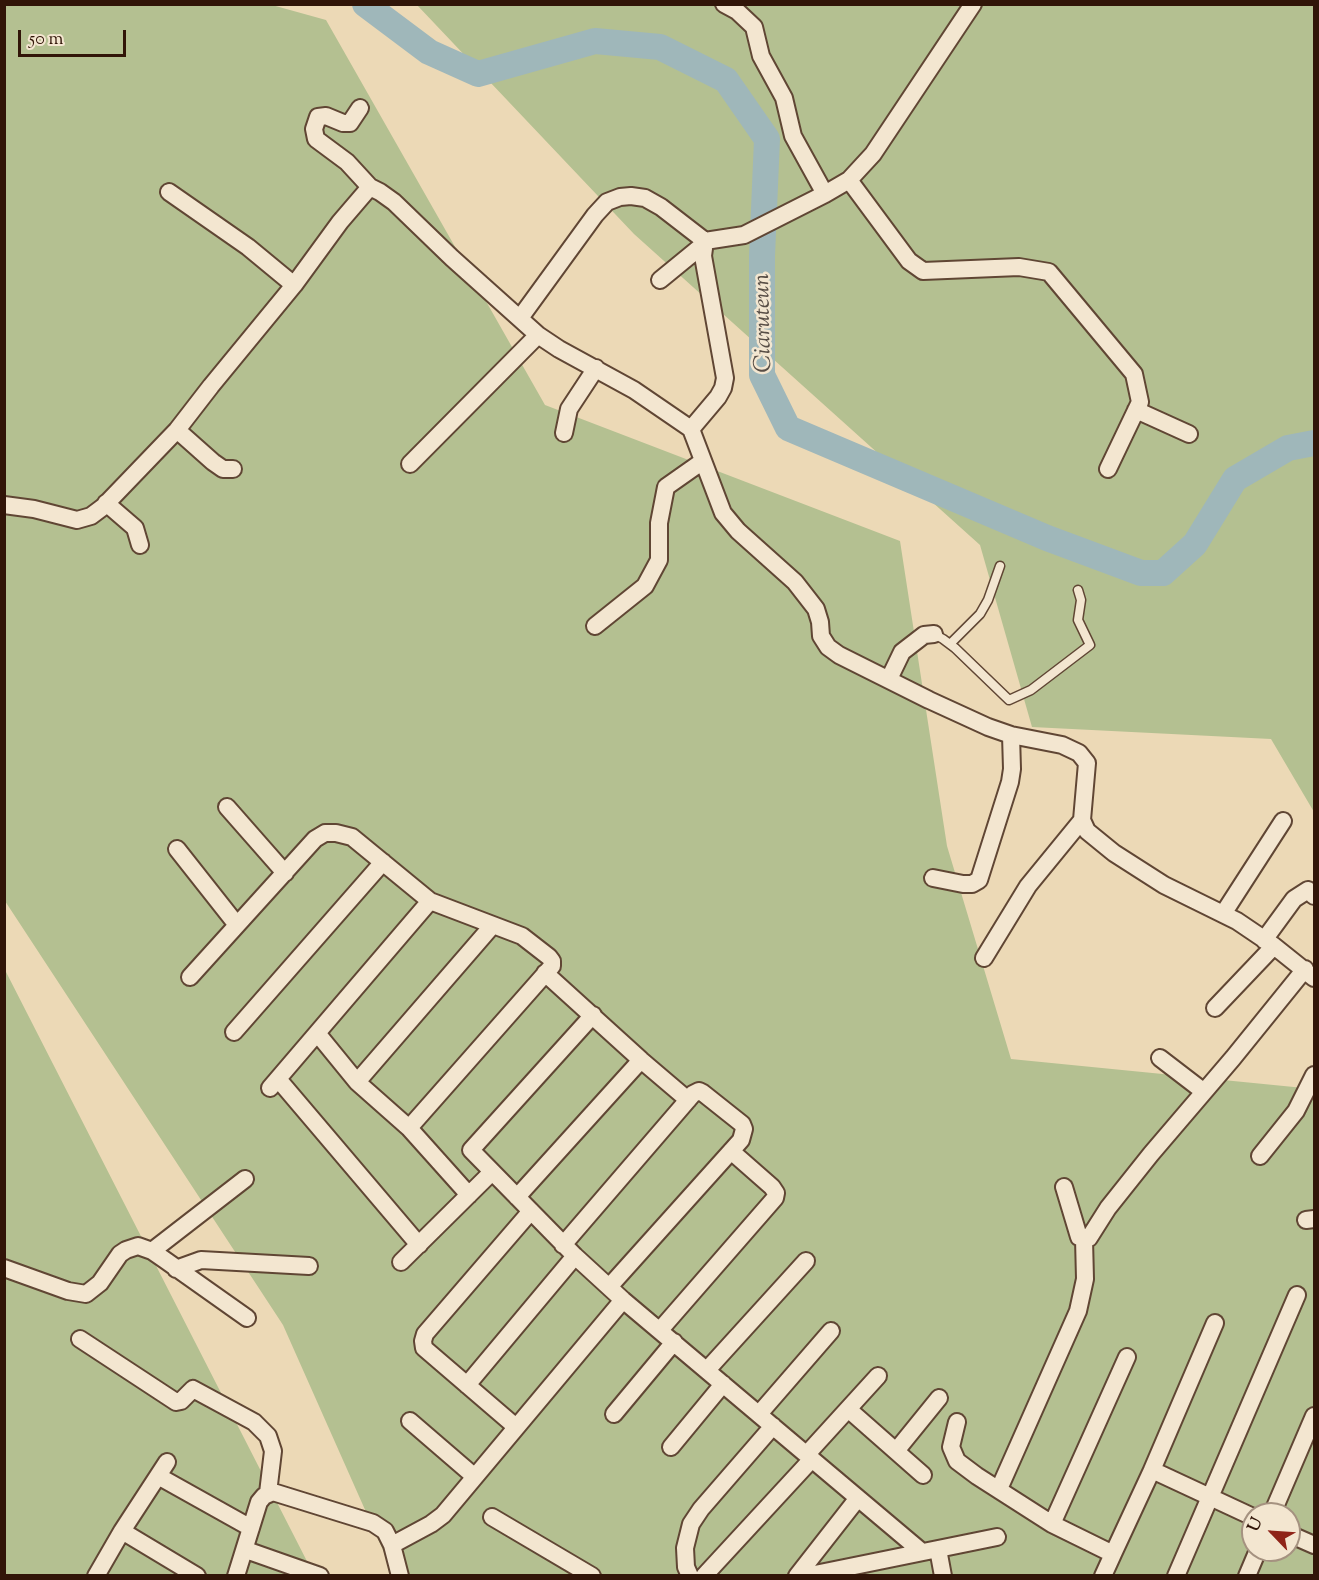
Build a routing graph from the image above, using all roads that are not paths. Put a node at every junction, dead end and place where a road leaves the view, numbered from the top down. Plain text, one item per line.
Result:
1 (724, 4) edge
2 (973, 4) edge
3 (360, 108) dead end
4 (849, 180) junction
5 (370, 187) junction
6 (169, 192) dead end
7 (825, 194) junction
8 (704, 243) junction
9 (660, 280) dead end
10 (294, 285) junction
11 (520, 318) junction
12 (538, 335) junction
13 (596, 368) junction
14 (1136, 410) junction
15 (691, 429) junction
16 (177, 430) junction
17 (564, 433) dead end
18 (1189, 434) dead end
19 (703, 461) junction
20 (410, 464) dead end
21 (233, 469) dead end
22 (1108, 469) dead end
23 (106, 503) junction
24 (4, 505) edge
25 (140, 545) dead end
26 (1000, 566) dead end
27 (1078, 590) dead end
28 (596, 626) dead end
29 (934, 634) joint
30 (950, 644) junction
31 (889, 679) junction
32 (1011, 735) junction
33 (227, 807) dead end
34 (1082, 820) junction
35 (1283, 821) dead end
36 (177, 849) dead end
37 (383, 862) junction
38 (285, 873) junction
39 (933, 878) dead end
40 (1314, 896) edge
41 (430, 901) junction
42 (1223, 914) junction
43 (237, 925) junction
44 (492, 926) junction
45 (1269, 943) junction
46 (984, 958) dead end
47 (545, 973) junction
48 (1310, 974) edge
49 (190, 977) dead end
50 (1215, 1008) dead end
51 (593, 1016) junction
52 (234, 1032) dead end
53 (317, 1034) junction
54 (1160, 1058) dead end
55 (640, 1060) junction
56 (1314, 1075) edge
57 (357, 1082) junction
58 (1203, 1091) junction
59 (688, 1100) junction
60 (409, 1128) junction
61 (731, 1151) junction
62 (1260, 1156) dead end
63 (492, 1172) junction
64 (245, 1179) dead end
65 (1064, 1187) dead end
66 (470, 1195) junction
67 (517, 1197) junction
68 (531, 1212) junction
69 (1084, 1239) junction
70 (419, 1245) junction
71 (152, 1251) junction
72 (569, 1251) junction
73 (806, 1261) dead end
74 (401, 1262) dead end
75 (309, 1266) dead end
76 (4, 1268) edge
77 (176, 1269) junction
78 (609, 1287) junction
79 (1297, 1295) dead end
80 (623, 1300) junction
81 (247, 1318) dead end
82 (1215, 1323) dead end
83 (660, 1330) junction
84 (831, 1331) dead end
85 (80, 1339) dead end
86 (674, 1342) junction
87 (1127, 1357) dead end
88 (707, 1370) junction
89 (878, 1376) dead end
90 (723, 1384) junction
91 (467, 1385) junction
92 (939, 1398) dead end
93 (848, 1409) junction
94 (614, 1413) dead end
95 (759, 1414) junction
96 (1314, 1416) edge
97 (410, 1421) dead end
98 (957, 1422) dead end
99 (773, 1426) junction
100 (516, 1427) junction
101 (670, 1447) dead end
102 (896, 1451) junction
103 (809, 1456) junction
104 (1152, 1470) junction
105 (922, 1475) dead end
106 (475, 1477) junction
107 (999, 1489) junction
108 (268, 1493) junction
109 (1210, 1496) junction
110 (858, 1498) junction
111 (1277, 1502) edge
112 (1241, 1511) edge
113 (492, 1517) dead end
114 (1052, 1524) junction
115 (251, 1528) junction
116 (122, 1531) junction
117 (997, 1537) dead end
118 (392, 1545) junction
119 (246, 1550) junction
120 (930, 1550) junction
121 (1113, 1554) junction
122 (170, 1569) edge
123 (96, 1575) edge
124 (197, 1575) edge
125 (236, 1575) edge
126 (320, 1575) edge
127 (399, 1575) edge
128 (592, 1575) edge
129 (690, 1575) edge
130 (704, 1575) edge
131 (796, 1575) edge
132 (806, 1575) edge
133 (943, 1575) edge
134 (1103, 1575) edge
135 (1176, 1575) edge

1 - 7 street
2 - 4 street
3 - 5 street
4 - 7 street
4 - 14 street
5 - 10 street
5 - 11 street
6 - 10 street
7 - 8 street
8 - 9 street
8 - 11 street
8 - 15 street
10 - 16 street
11 - 12 street
12 - 13 street
12 - 20 street
13 - 15 street
13 - 17 street
14 - 18 street
14 - 22 street
15 - 19 street
16 - 21 street
16 - 23 street
19 - 28 street
19 - 31 street
23 - 24 street
23 - 25 street
26 - 30 lane
27 - 30 lane
29 - 30 lane
29 - 31 street
31 - 32 street
32 - 34 street
32 - 39 street
33 - 38 street
34 - 42 street
34 - 46 street
35 - 42 street
36 - 43 street
37 - 38 street
37 - 41 street
37 - 52 street
38 - 43 street
40 - 45 street
41 - 44 street
41 - 53 street
42 - 45 street
43 - 49 street
44 - 47 street
44 - 57 street
45 - 48 street
45 - 50 street
47 - 51 street
47 - 60 street
48 - 58 street
51 - 55 street
51 - 63 street
53 - 57 street
53 - 70 street
54 - 58 street
55 - 59 street
55 - 67 street
56 - 62 street
57 - 60 street
58 - 69 street
59 - 61 street
59 - 72 street
60 - 66 street
61 - 78 street
61 - 83 street
63 - 66 street
63 - 67 street
64 - 71 street
65 - 69 street
66 - 70 street
67 - 68 street
68 - 72 street
68 - 91 street
69 - 107 street
70 - 74 street
71 - 76 street
71 - 77 street
72 - 78 street
72 - 91 street
73 - 88 street
75 - 77 street
77 - 81 street
78 - 80 street
79 - 109 street
80 - 83 street
80 - 100 street
82 - 104 street
83 - 86 street
84 - 95 street
85 - 108 street
86 - 88 street
86 - 94 street
87 - 114 street
88 - 90 street
89 - 93 street
90 - 95 street
90 - 101 street
91 - 100 street
92 - 102 street
93 - 102 street
93 - 103 street
95 - 99 street
96 - 111 street
97 - 106 street
98 - 107 street
99 - 103 street
99 - 129 street
100 - 106 street
102 - 105 street
103 - 110 street
103 - 130 street
104 - 109 street
104 - 121 street
106 - 118 street
107 - 114 street
108 - 115 street
108 - 118 street
109 - 112 street
109 - 135 street
110 - 120 street
110 - 131 street
113 - 128 street
114 - 121 street
115 - 116 street
115 - 119 street
116 - 122 street
116 - 123 street
117 - 120 street
118 - 127 street
119 - 125 street
119 - 126 street
120 - 132 street
120 - 133 street
121 - 134 street
122 - 124 street

